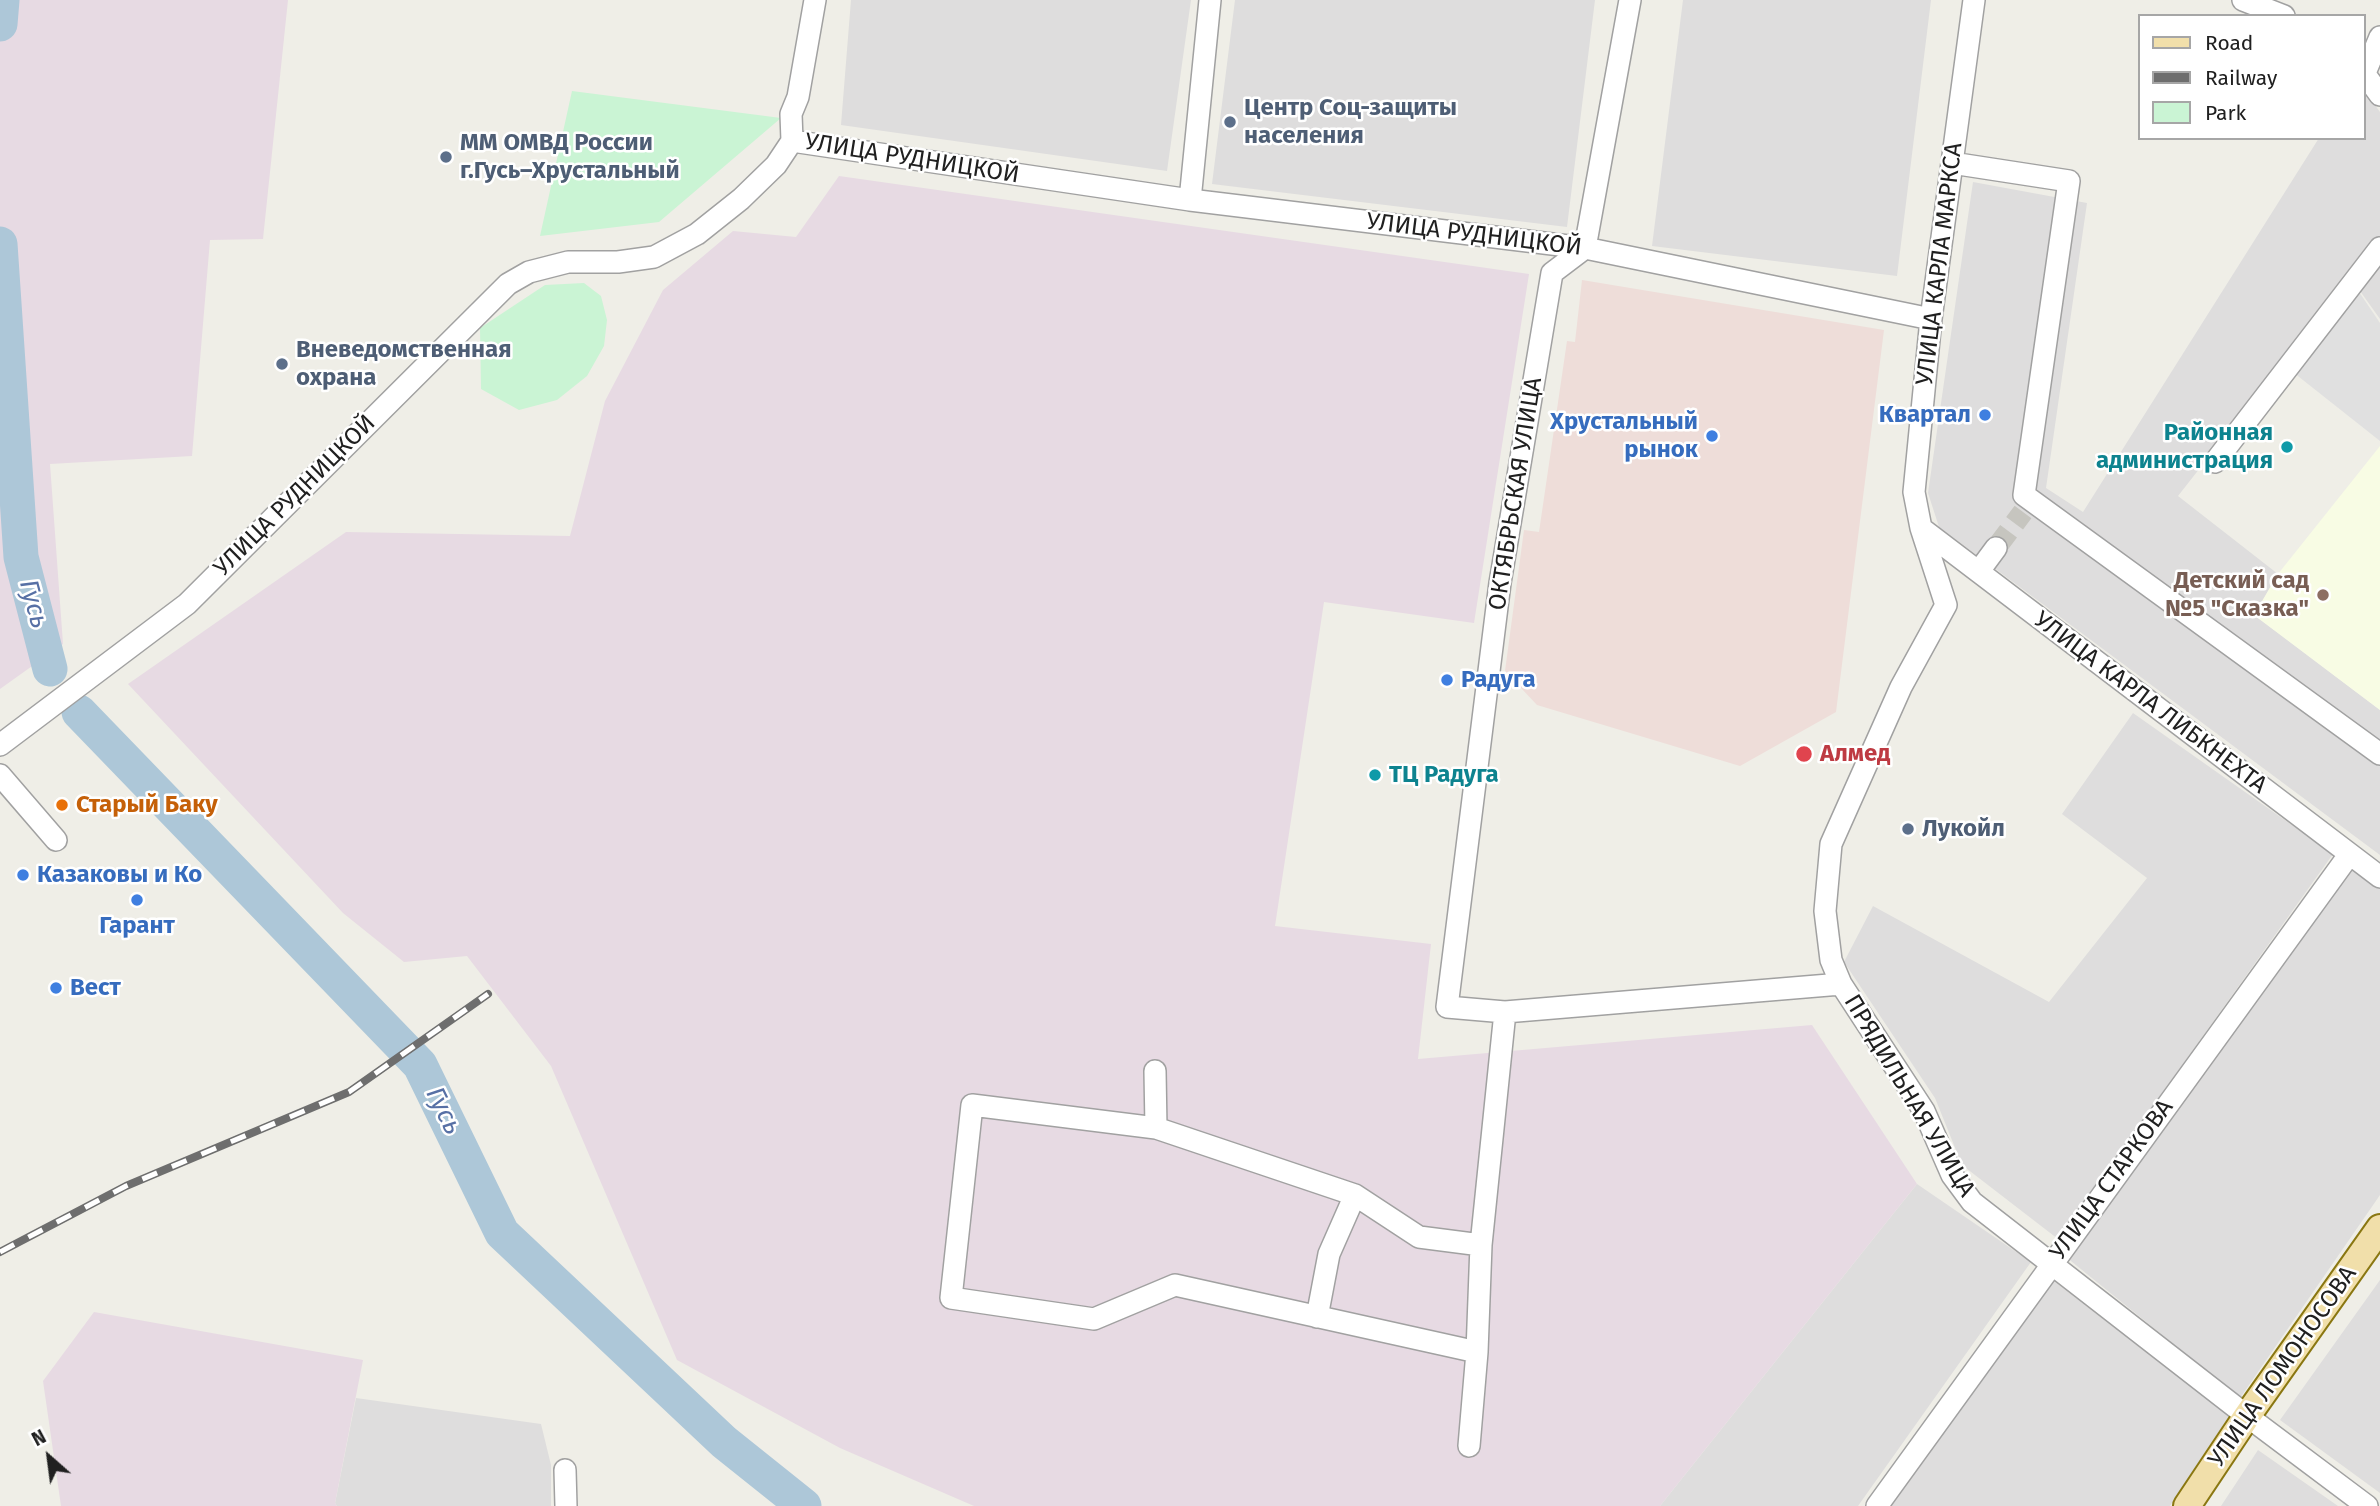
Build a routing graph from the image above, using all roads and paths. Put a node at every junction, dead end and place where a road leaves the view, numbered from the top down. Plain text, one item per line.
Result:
1 (815, 0) edge
2 (1210, 0) edge
3 (1630, 0) edge
4 (1974, 0) edge
5 (2242, 0) edge
6 (2279, 14) edge
7 (2380, 37) edge
8 (2366, 71) edge
9 (2366, 74) edge
10 (2380, 94) edge
11 (792, 141) junction
12 (1952, 163) junction
13 (1190, 201) junction
14 (1585, 248) junction
15 (2380, 248) edge
16 (1931, 319) junction
17 (2214, 462) dead end
18 (1922, 528) junction
19 (1996, 548) tunnel mouth
20 (1979, 571) junction
21 (0, 745) edge
22 (2380, 754) edge
23 (0, 775) edge
24 (56, 840) dead end
25 (2349, 855) junction
26 (2380, 877) edge
27 (1841, 984) junction
28 (1504, 1012) junction
29 (1156, 1071) dead end
30 (1156, 1128) junction
31 (1355, 1195) junction
32 (2380, 1228) edge
33 (1481, 1245) junction
34 (2051, 1264) junction
35 (1317, 1317) junction
36 (1477, 1352) junction
37 (2247, 1416) junction
38 (1469, 1446) dead end
39 (565, 1470) dead end
40 (566, 1506) edge
41 (1877, 1506) edge
42 (2187, 1506) edge
43 (2367, 1506) edge

1 - 11 street
2 - 13 street
3 - 14 street
4 - 12 street, УЛИЦА КАРЛА МАРКСА
5 - 6 street
7 - 8 street
9 - 10 street
11 - 13 street, УЛИЦА РУДНИЦКОЙ
11 - 21 street, УЛИЦА РУДНИЦКОЙ
12 - 16 street, УЛИЦА КАРЛА МАРКСА
12 - 22 street
13 - 14 street, УЛИЦА РУДНИЦКОЙ
14 - 16 street, УЛИЦА РУДНИЦКОЙ
14 - 28 street, ОКТЯБРЬСКАЯ УЛИЦА
15 - 17 street
16 - 18 street, УЛИЦА КАРЛА МАРКСА
18 - 20 street, УЛИЦА КАРЛА ЛИБКНЕХТА
18 - 27 street, ПРЯДИЛЬНАЯ УЛИЦА
19 - 20 street
20 - 25 street, УЛИЦА КАРЛА ЛИБКНЕХТА
23 - 24 street
25 - 26 street, УЛИЦА КАРЛА ЛИБКНЕХТА
25 - 34 street, УЛИЦА СТАРКОВА
27 - 28 street
27 - 34 street, ПРЯДИЛЬНАЯ УЛИЦА
28 - 33 street
29 - 30 street
30 - 31 street
30 - 35 street
31 - 33 street
31 - 35 street
32 - 37 main road, УЛИЦА ЛОМОНОСОВА
33 - 36 street
34 - 37 street, ПРЯДИЛЬНАЯ УЛИЦА
34 - 41 street, УЛИЦА СТАРКОВА
35 - 36 street
36 - 38 street
37 - 42 main road, УЛИЦА ЛОМОНОСОВА
37 - 43 street, ПРЯДИЛЬНАЯ УЛИЦА
39 - 40 street

